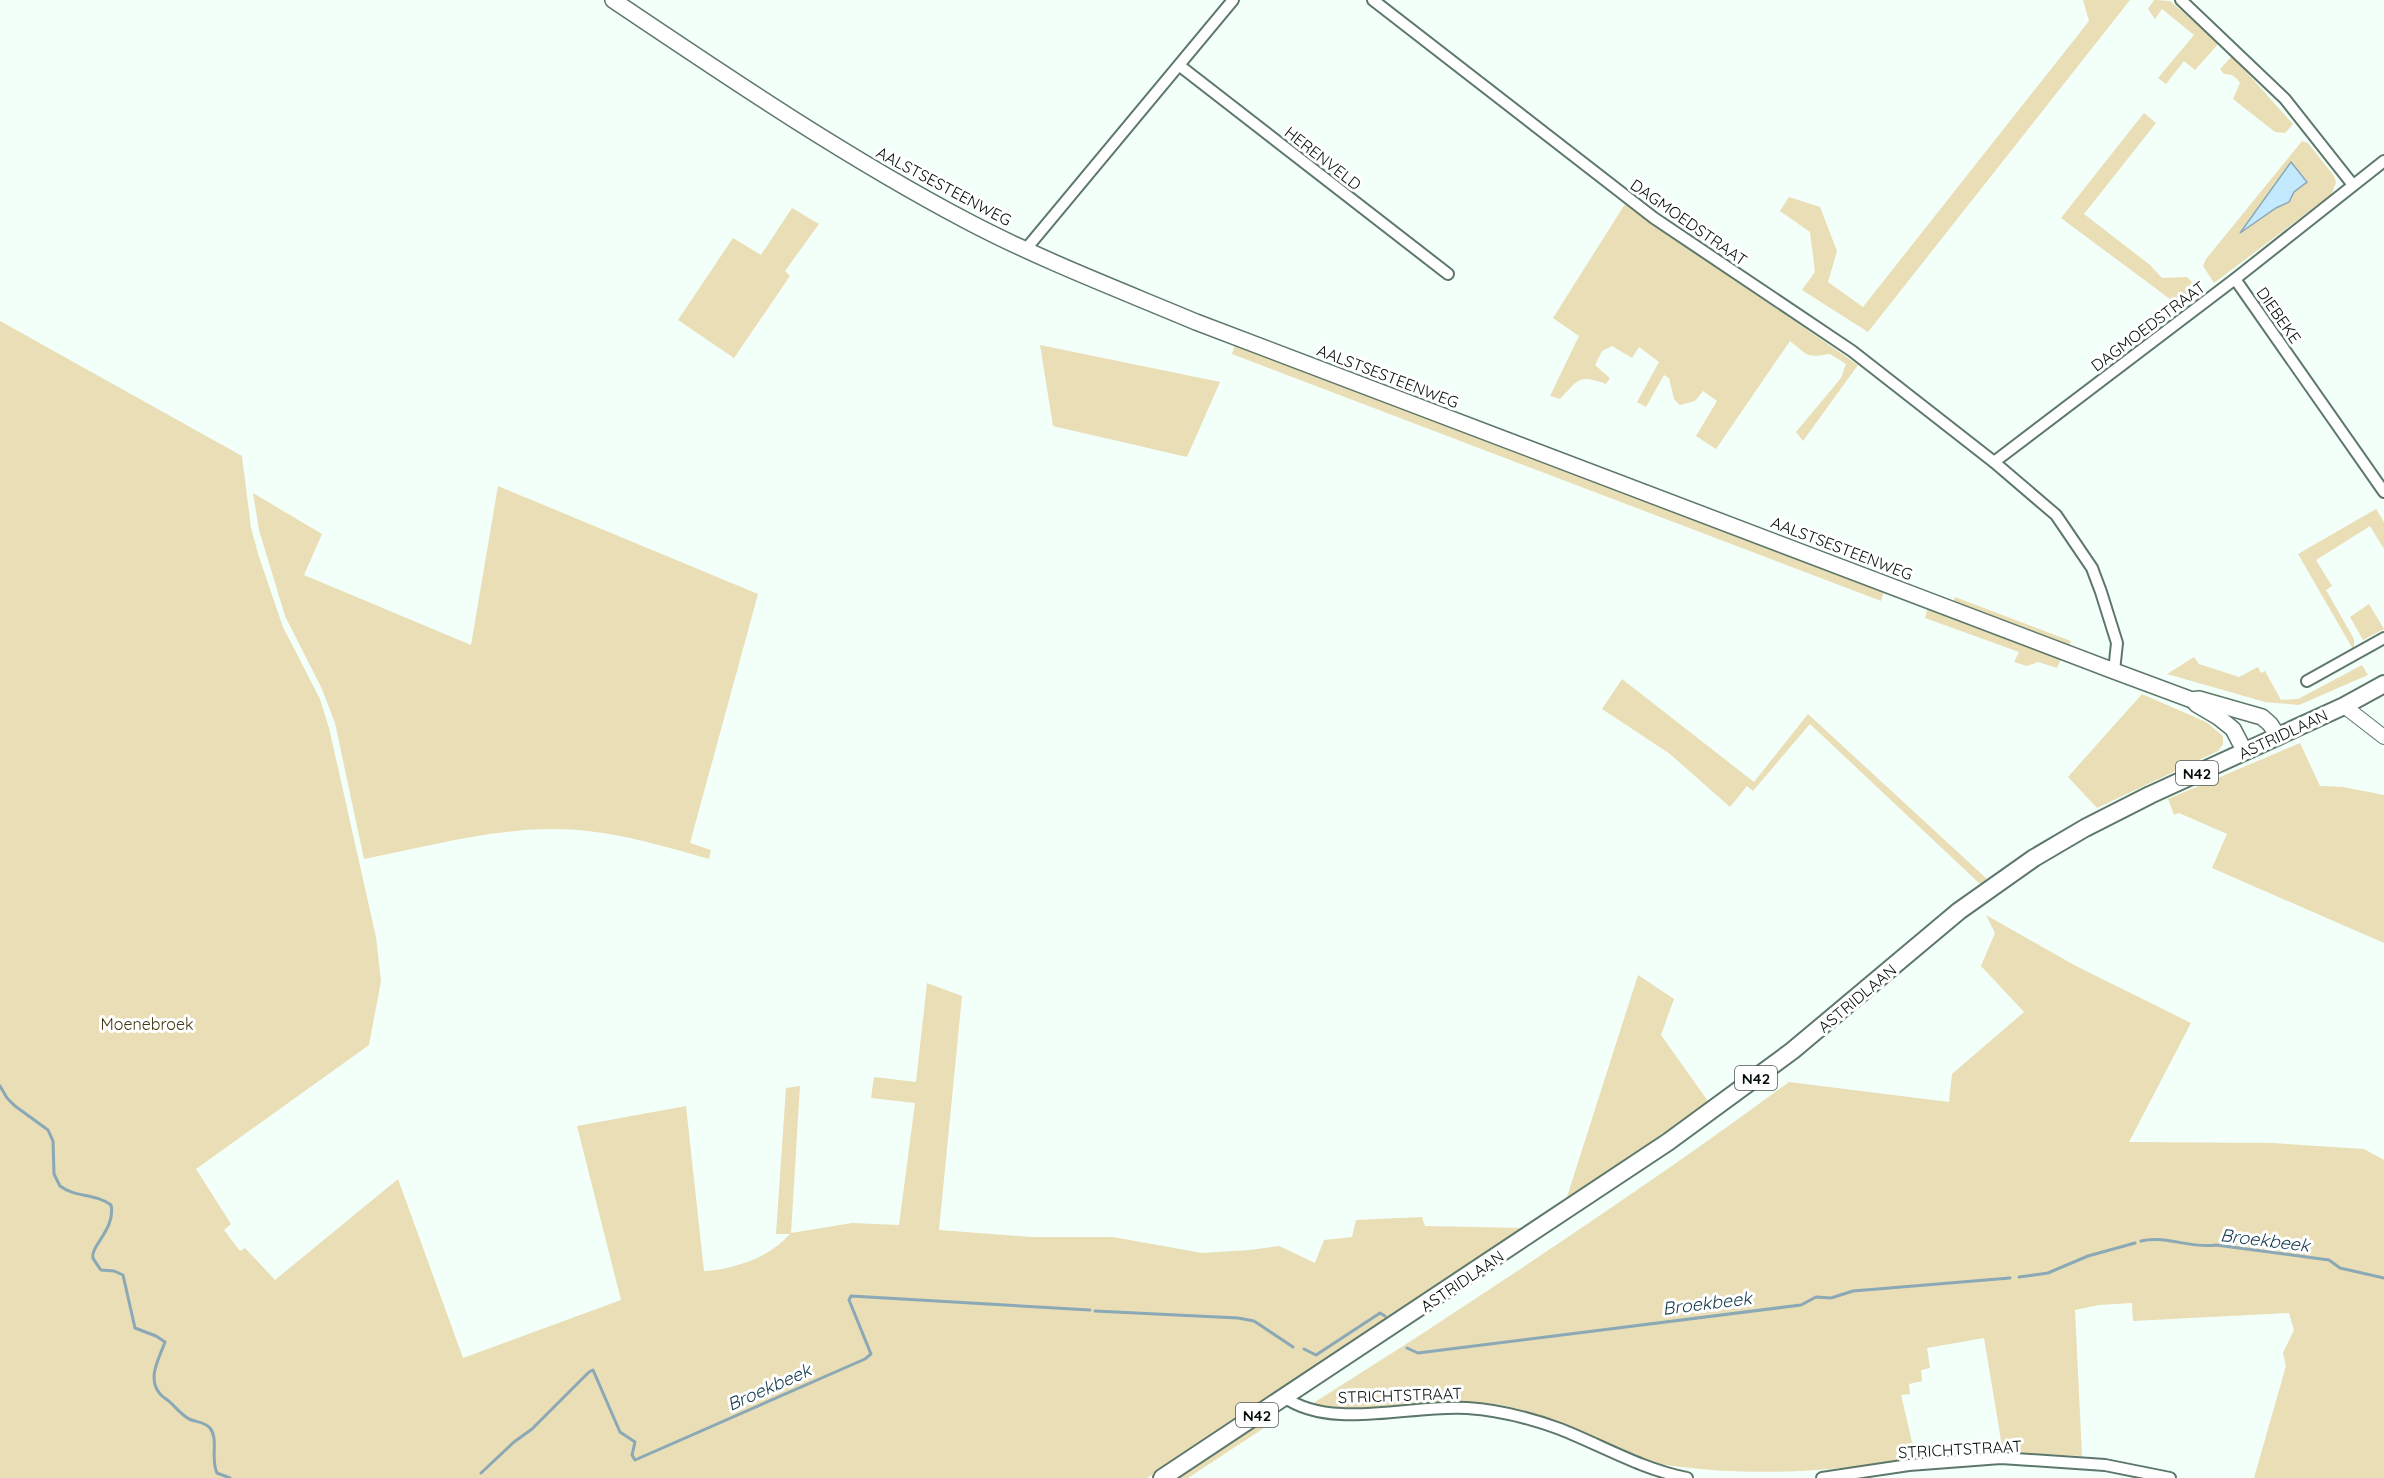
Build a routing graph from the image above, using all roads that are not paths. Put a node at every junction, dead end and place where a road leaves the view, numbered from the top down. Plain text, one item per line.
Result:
1 (613, 0) edge
2 (1233, 0) edge
3 (1373, 0) edge
4 (2181, 0) edge
5 (1180, 66) junction
6 (2384, 161) edge
7 (2353, 185) junction
8 (1026, 249) junction
9 (1448, 274) dead end
10 (2235, 279) junction
11 (1994, 462) junction
12 (2384, 492) edge
13 (2384, 638) edge
14 (2114, 671) junction
15 (2307, 681) dead end
16 (2384, 684) edge
17 (2192, 700) junction
18 (2344, 706) junction
19 (2278, 736) junction
20 (2384, 737) edge
21 (2245, 752) junction
22 (1284, 1397) junction
23 (1162, 1478) edge
24 (1687, 1478) edge
25 (1822, 1478) edge
26 (2170, 1478) edge

1 - 8 main road, AALSTSESTEENWEG
2 - 5 street
3 - 11 street, DAGMOEDSTRAAT
4 - 7 street
5 - 8 street
5 - 9 street, HERENVELD
6 - 7 street, DIEBEKE
7 - 10 street, DIEBEKE
8 - 14 main road, AALSTSESTEENWEG
10 - 11 street, DAGMOEDSTRAAT
10 - 12 street, DIEBEKE
11 - 14 street, DAGMOEDSTRAAT
13 - 15 street
14 - 17 main road, AALSTSESTEENWEG
16 - 18 main road, ASTRIDLAAN / N42
17 - 19 main road, AALSTSESTEENWEG
17 - 21 main road, AALSTSESTEENWEG
18 - 19 main road, ASTRIDLAAN / N42
18 - 20 street
19 - 21 main road, ASTRIDLAAN / N42
21 - 22 main road, ASTRIDLAAN / N42
22 - 23 main road, N42
22 - 24 street, STRICHTSTRAAT
25 - 26 street, STRICHTSTRAAT

